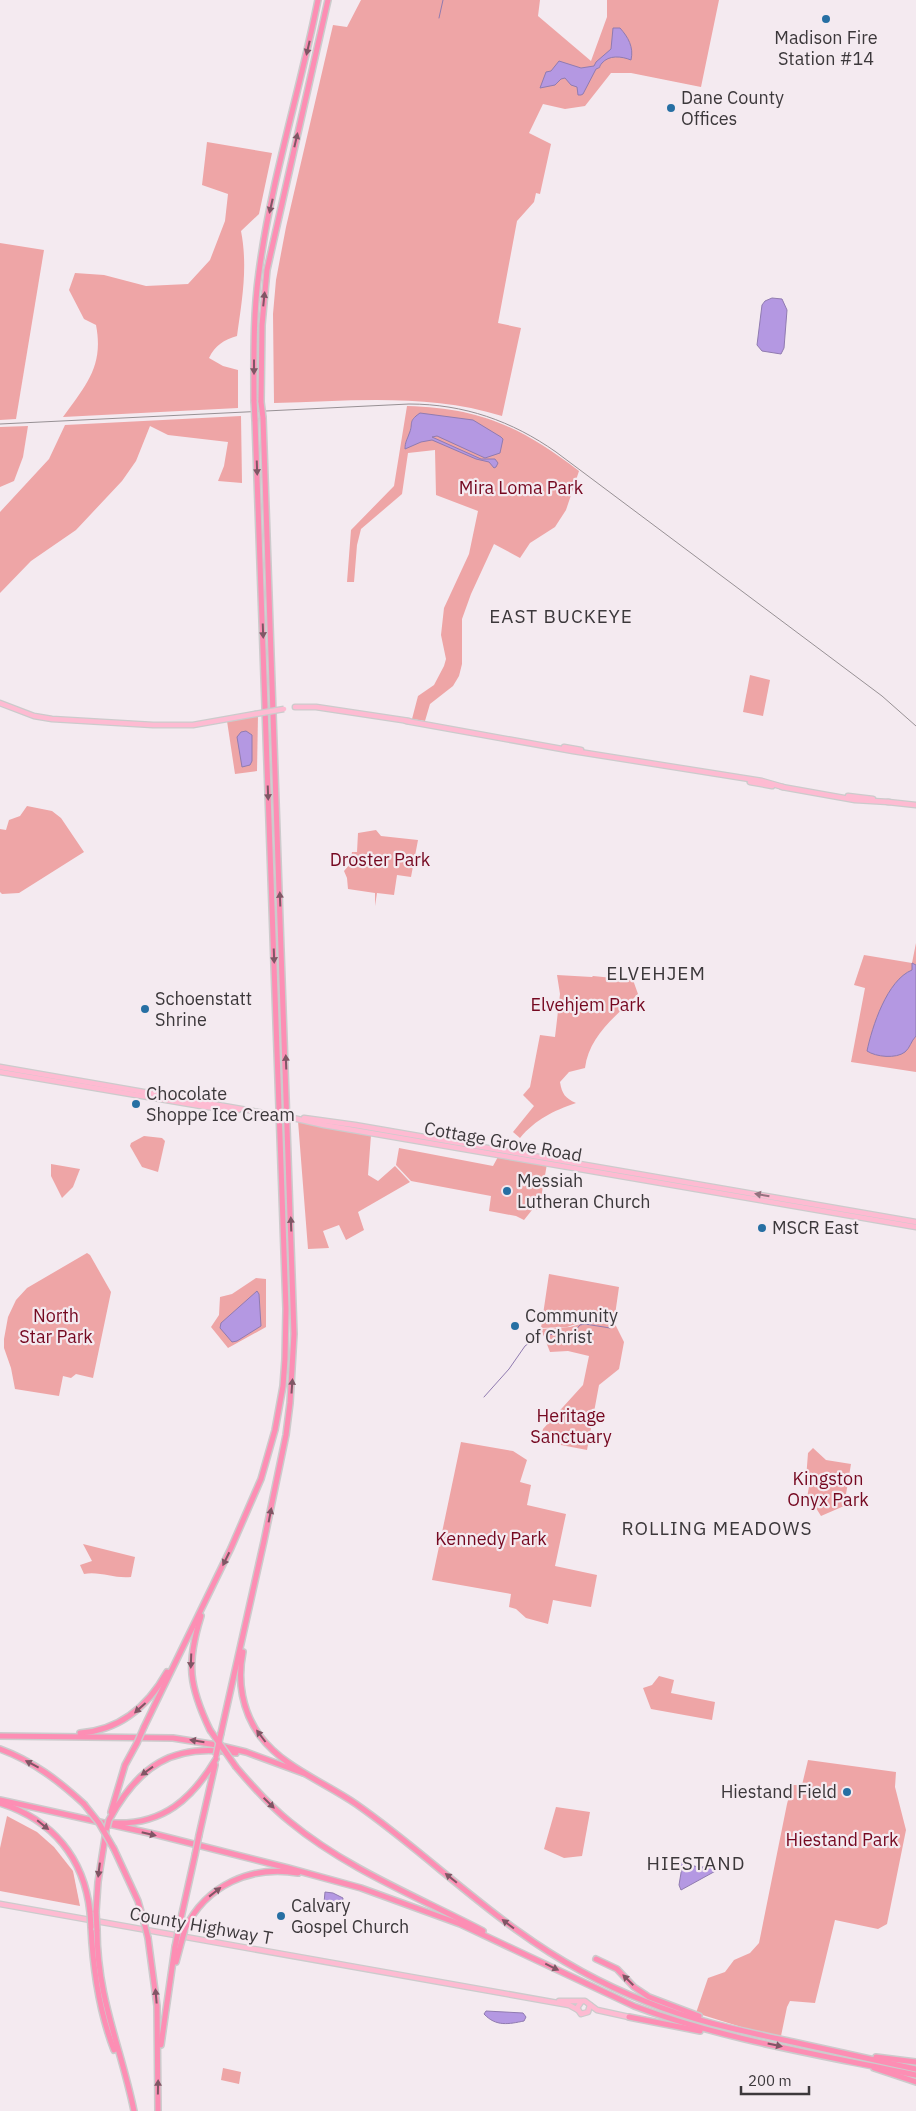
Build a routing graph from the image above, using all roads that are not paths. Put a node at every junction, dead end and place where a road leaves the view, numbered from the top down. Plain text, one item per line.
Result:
1 (318, 0) edge
2 (329, 0) edge
3 (0, 703) edge
4 (916, 805) edge
5 (0, 1067) edge
6 (0, 1072) edge
7 (262, 1112) junction
8 (293, 1118) junction
9 (916, 1222) edge
10 (916, 1227) edge
11 (264, 1541) junction
12 (207, 1597) junction
13 (178, 1655) junction
14 (0, 1736) edge
15 (28, 1736) junction
16 (0, 1749) edge
17 (261, 1757) junction
18 (216, 1758) junction
19 (312, 1777) junction
20 (0, 1802) edge
21 (109, 1820) junction
22 (101, 1823) junction
23 (370, 1891) junction
24 (0, 1904) edge
25 (93, 1912) junction
26 (182, 1928) junction
27 (512, 1947) junction
28 (596, 1960) dead end
29 (546, 2002) junction
30 (581, 2002) junction
31 (590, 2005) junction
32 (578, 2010) junction
33 (603, 2012) junction
34 (587, 2013) junction
35 (629, 2017) joint
36 (752, 2033) junction
37 (743, 2038) junction
38 (831, 2050) junction
39 (822, 2055) junction
40 (158, 2062) junction
41 (916, 2062) edge
42 (916, 2068) edge
43 (916, 2074) edge
44 (126, 2081) junction
45 (916, 2082) edge
46 (134, 2111) edge
47 (158, 2111) edge

1 -> 12 highway, bridge
11 -> 2 highway, bridge
3 - 4 main road, bridge
5 - 7 main road, Cottage Grove Road
6 - 7 main road, Cottage Grove Road
7 - 8 main road, Cottage Grove Road, bridge
9 -> 8 main road, Cottage Grove Road
8 - 10 main road, Cottage Grove Road
11 - 18 highway, bridge
19 -> 11 highway
12 - 13 highway
12 -> 27 highway, bridge
13 -> 15 highway
13 - 21 highway, bridge
14 - 15 highway
17 -> 15 highway
40 -> 16 highway, bridge
17 - 19 highway
17 -> 21 highway
18 - 22 highway
18 - 26 highway, bridge
36 -> 19 highway
20 - 22 highway
20 -> 25 highway
21 -> 25 highway, bridge
22 -> 23 highway
26 -> 23 highway
23 - 27 highway
24 - 29 main road, County Highway T
25 - 44 highway, bridge
25 - 44 highway, bridge
26 - 40 highway, bridge
27 -> 37 highway
36 -> 28 highway
29 - 30 main road, County Highway T
29 - 32 main road, County Highway T
30 - 31 main road
30 - 32 main road
31 - 33 main road
31 - 34 main road
32 - 34 main road
33 - 34 main road
33 - 35 main road
35 - 37 highway
36 - 38 highway
37 -> 39 highway
38 - 41 highway
38 - 42 highway
39 - 43 highway
39 - 45 highway
47 -> 40 highway
44 - 46 highway

